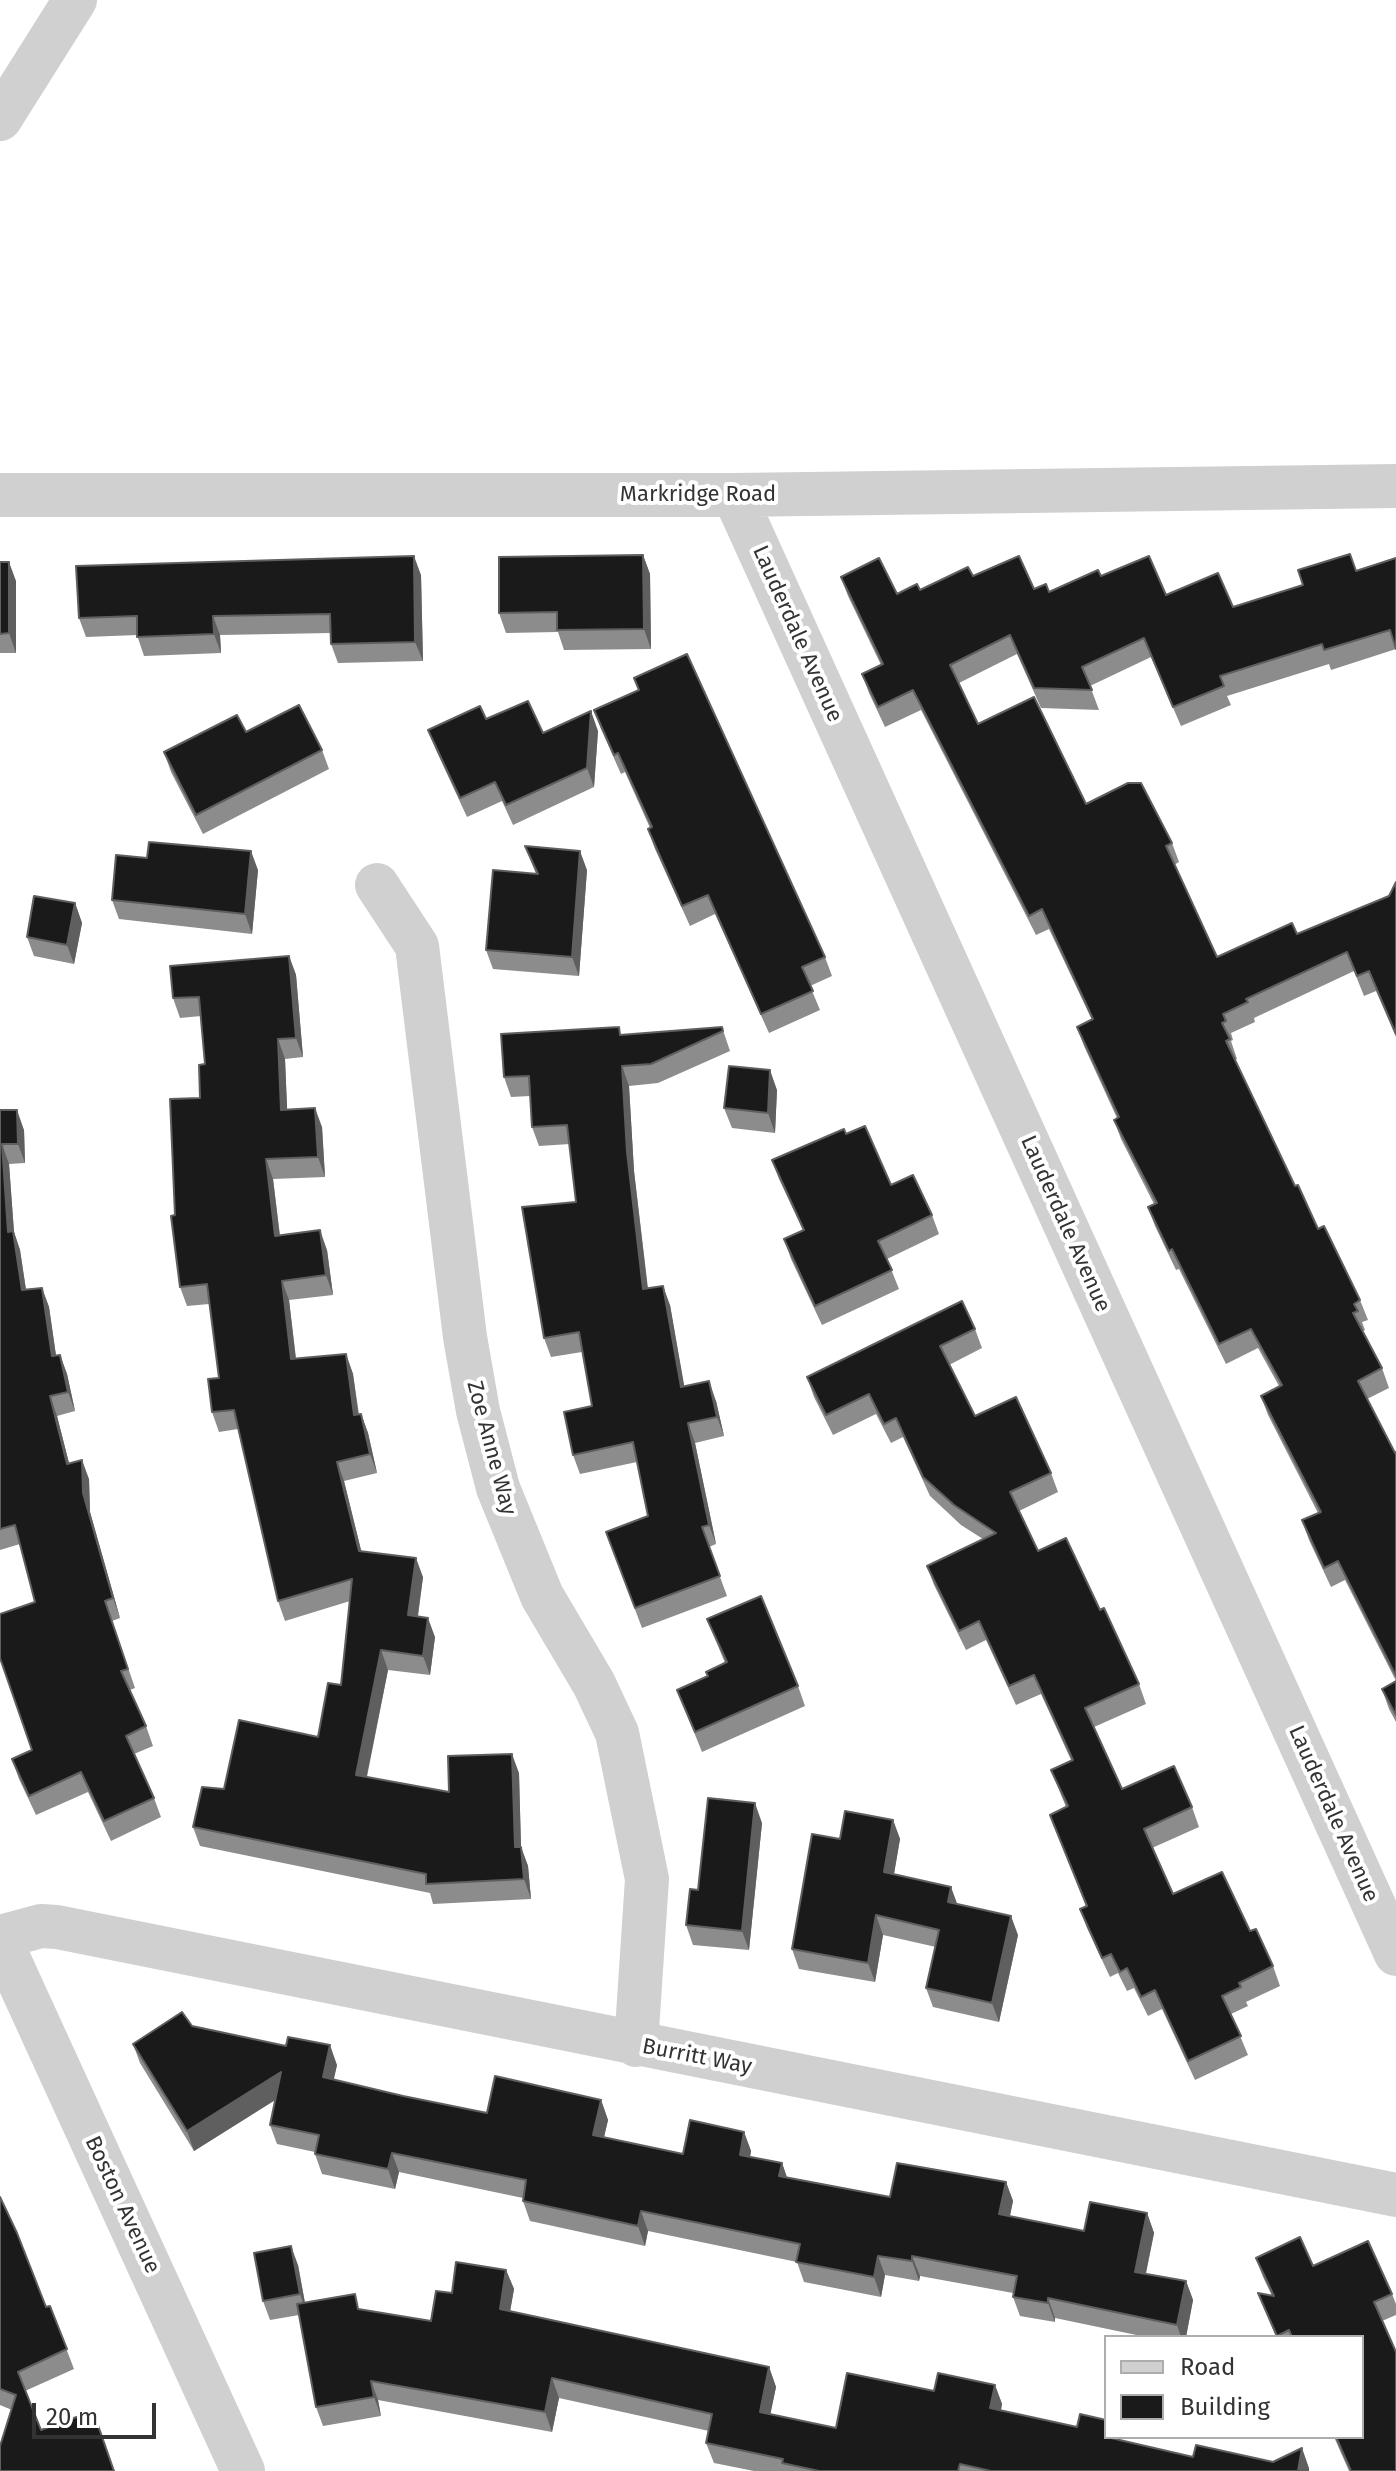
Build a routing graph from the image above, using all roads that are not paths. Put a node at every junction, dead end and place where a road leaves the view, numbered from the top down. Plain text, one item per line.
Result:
1 (75, 0) edge
2 (0, 119) edge
3 (1396, 486) edge
4 (0, 495) edge
5 (734, 495) junction
6 (377, 885) dead end
7 (0, 1939) edge
8 (1396, 1954) edge
9 (636, 2045) junction
10 (1396, 2195) edge
11 (243, 2471) edge

1 - 2 street
3 - 5 street, Markridge Road
4 - 5 street, Markridge Road
5 - 8 street, Lauderdale Avenue
6 - 9 street, Zoe Anne Way
7 - 9 street, Burritt Way
7 - 11 street, Boston Avenue
9 - 10 street, Burritt Way

